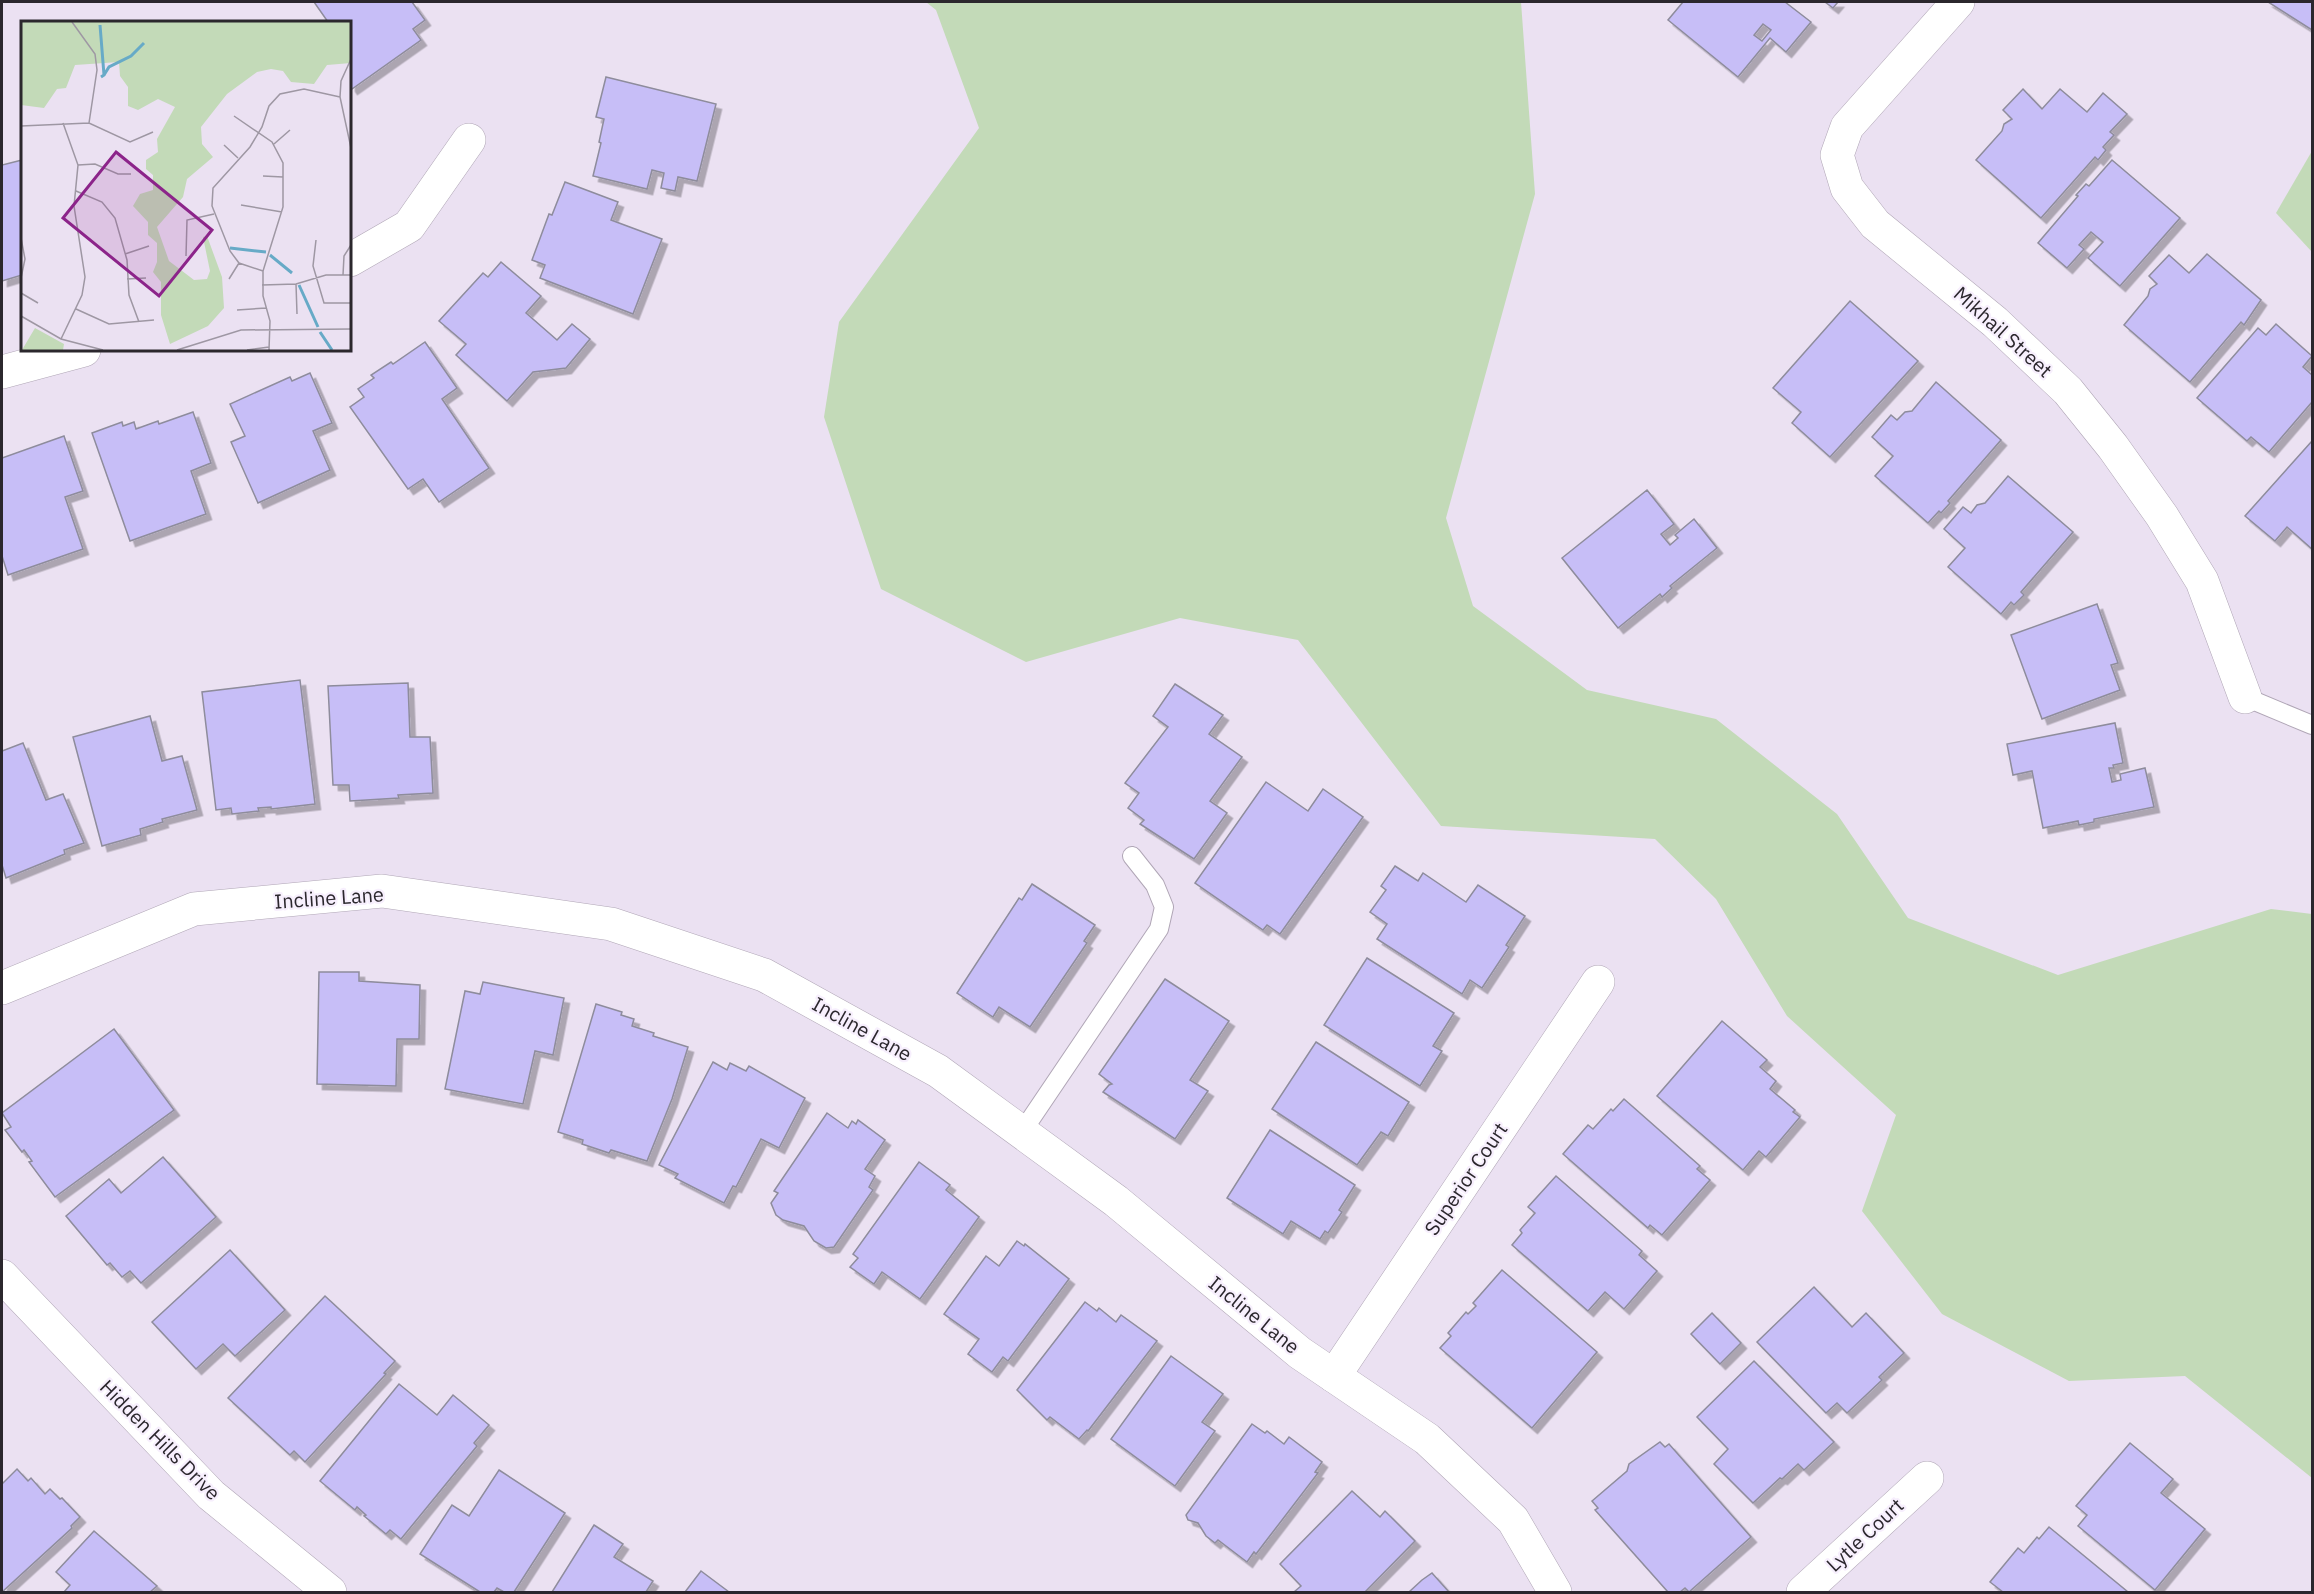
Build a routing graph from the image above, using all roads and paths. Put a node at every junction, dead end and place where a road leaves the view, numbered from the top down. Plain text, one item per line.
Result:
1 (1958, 2) edge
2 (469, 140) dead end
3 (351, 259) edge
4 (80, 351) edge
5 (2, 372) edge
6 (2245, 697) joint
7 (2313, 725) edge
8 (1132, 856) dead end
9 (1598, 982) dead end
10 (2, 988) edge
11 (1022, 1132) junction
12 (2, 1276) edge
13 (1334, 1376) junction
14 (1927, 1478) dead end
15 (330, 1593) edge
16 (1555, 1593) edge
17 (1803, 1593) edge

1 - 6 street, Mikhail Street
2 - 3 street
4 - 5 street
6 - 7 lane
8 - 11 lane
9 - 13 street, Superior Court
10 - 11 street, Incline Lane
11 - 13 street, Incline Lane
12 - 15 street, Hidden Hills Drive
13 - 16 street, Incline Lane
14 - 17 street, Lytle Court

